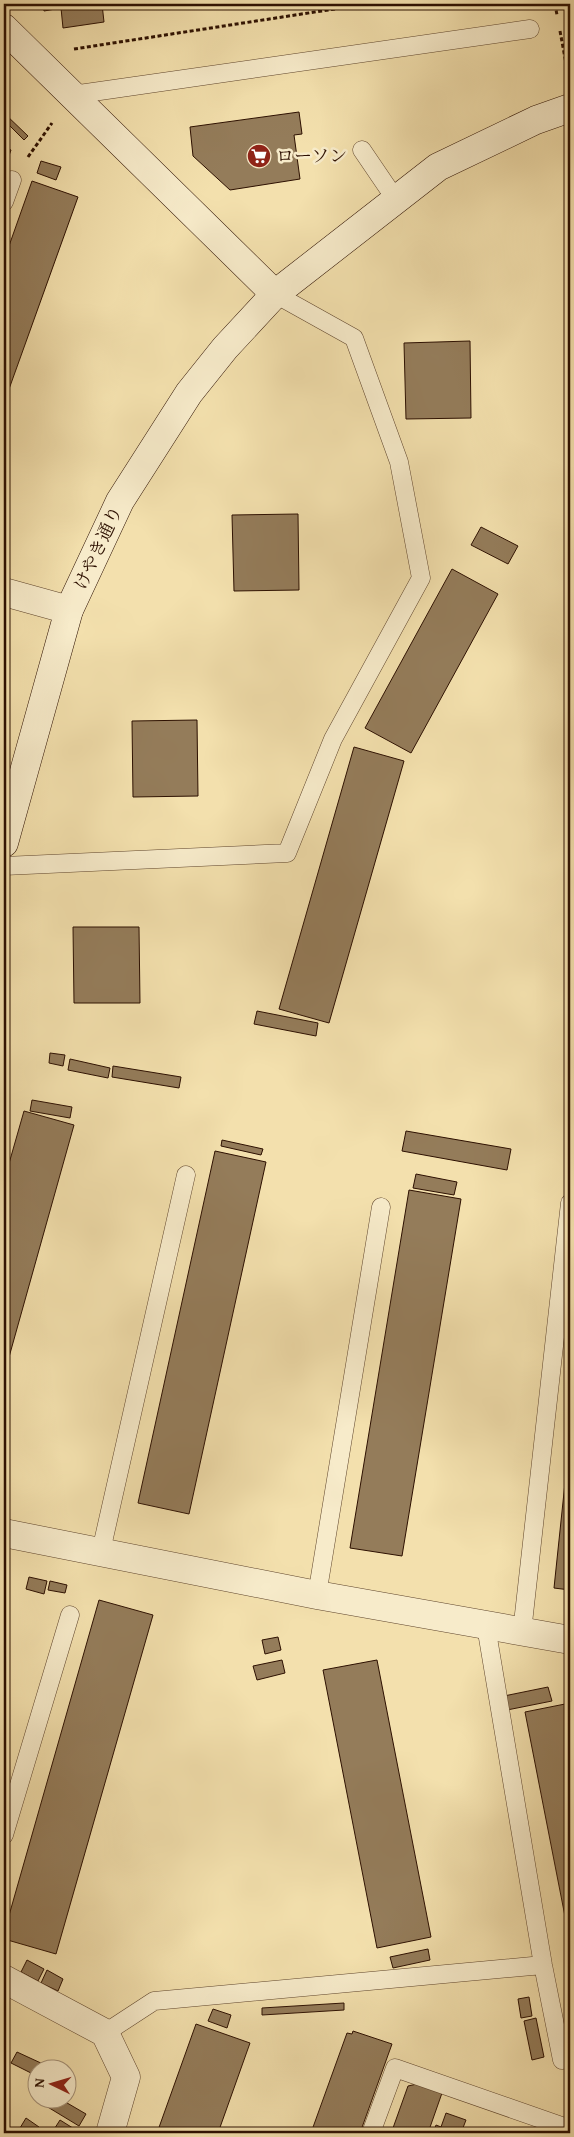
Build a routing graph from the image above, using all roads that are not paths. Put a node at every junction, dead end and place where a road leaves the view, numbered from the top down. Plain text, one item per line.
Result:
1 (4, 28) edge
2 (530, 29) dead end
3 (72, 95) junction
4 (570, 108) edge
5 (362, 150) dead end
6 (12, 180) road end
7 (396, 200) junction
8 (4, 202) edge
9 (275, 294) junction
10 (4, 592) edge
11 (69, 610) junction
12 (4, 844) edge
13 (4, 866) edge
14 (186, 1175) dead end
15 (570, 1203) edge
16 (381, 1207) dead end
17 (4, 1533) edge
18 (101, 1551) junction
19 (317, 1595) junction
20 (70, 1615) dead end
21 (486, 1626) junction
22 (522, 1632) junction
23 (570, 1640) edge
24 (4, 1835) edge
25 (543, 1965) junction
26 (4, 1979) edge
27 (105, 2033) junction
28 (562, 2060) dead end
29 (570, 2129) edge
30 (110, 2133) edge
31 (371, 2133) edge

1 - 3 street
2 - 3 lane
3 - 9 street
4 - 7 street, けやき通り
5 - 7 lane
6 - 8 lane
7 - 9 street, けやき通り
9 - 11 street, けやき通り
9 - 13 lane
10 - 11 street
11 - 12 street, けやき通り
14 - 18 lane
15 - 22 lane
16 - 19 lane
17 - 18 street
18 - 19 street
19 - 21 street
20 - 24 lane
21 - 22 street
21 - 25 lane
22 - 23 street
25 - 27 lane
25 - 28 lane
26 - 27 street
27 - 30 street
29 - 31 lane

